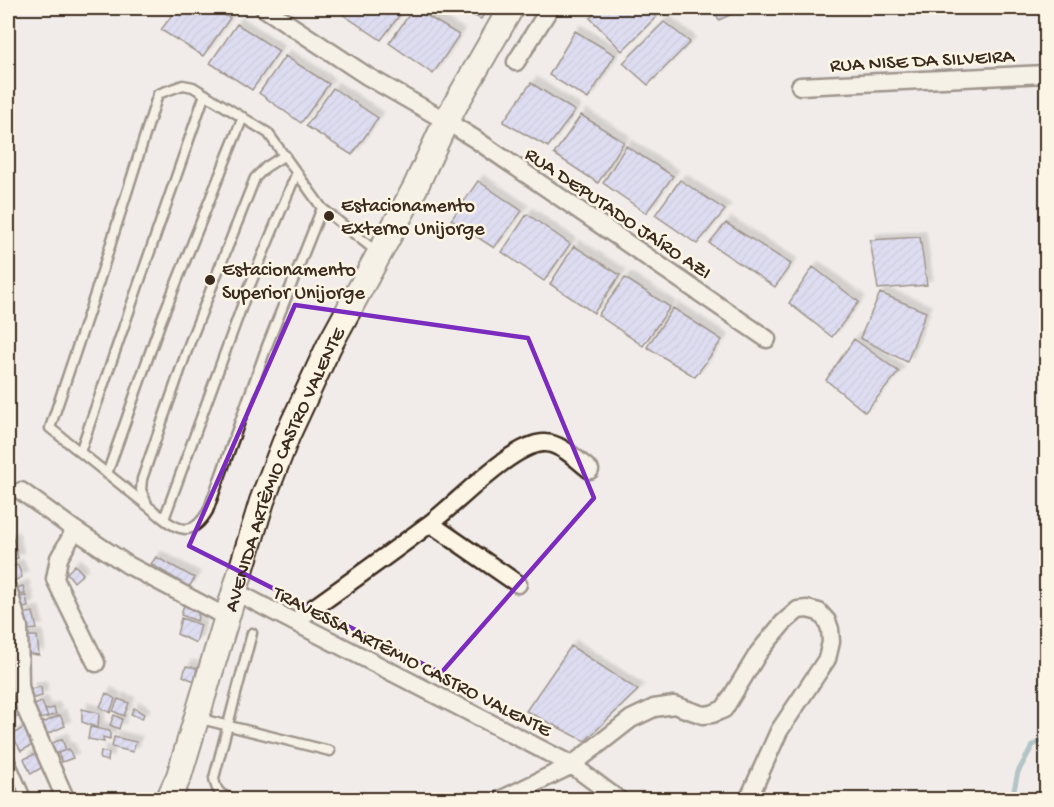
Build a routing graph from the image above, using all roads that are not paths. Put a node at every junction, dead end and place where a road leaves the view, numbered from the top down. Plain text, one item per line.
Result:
1 (264, 8) edge
2 (511, 8) edge
3 (550, 8) edge
4 (516, 62) dead end
5 (1047, 74) edge
6 (800, 86) dead end
7 (205, 94) junction
8 (243, 117) junction
9 (446, 121) junction
10 (285, 154) junction
11 (297, 172) junction
12 (322, 208) junction
13 (379, 254) junction
14 (767, 339) dead end
15 (81, 453) junction
16 (590, 470) dead end
17 (107, 474) junction
18 (21, 491) dead end
19 (164, 519) junction
20 (430, 524) junction
21 (75, 530) junction
22 (518, 584) dead end
23 (8, 589) edge
24 (236, 592) junction
25 (228, 618) junction
26 (294, 622) junction
27 (252, 633) dead end
28 (96, 663) dead end
29 (197, 718) junction
30 (228, 726) junction
31 (330, 751) dead end
32 (8, 756) edge
33 (572, 765) junction
34 (27, 800) edge
35 (66, 800) edge
36 (168, 800) edge
37 (236, 800) edge
38 (500, 800) edge
39 (619, 800) edge
40 (748, 800) edge

1 - 9 street, RUA DEPUTADO JAÍRO AZI
2 - 9 main road, AVENIDA ARTÊMIO CASTRO VALENTE
3 - 4 street
5 - 6 street, RUA NISE DA SILVEIRA
7 - 8 lane
7 - 15 lane
7 - 15 lane
8 - 10 lane
8 - 17 lane
9 - 13 main road, AVENIDA ARTÊMIO CASTRO VALENTE
9 - 14 street, RUA DEPUTADO JAÍRO AZI
10 - 11 lane
10 - 19 lane
11 - 12 lane
11 - 19 lane
12 - 13 lane
12 - 19 lane
13 - 24 main road, AVENIDA ARTÊMIO CASTRO VALENTE
15 - 17 lane
16 - 20 street
17 - 19 lane
18 - 21 street
20 - 22 street
20 - 26 street
21 - 25 street
21 - 28 street
23 - 35 street
24 - 25 main road, AVENIDA ARTÊMIO CASTRO VALENTE
24 - 26 street, TRAVESSA ARTÊMIO CASTRO VALENTE
25 - 29 main road, AVENIDA ARTÊMIO CASTRO VALENTE
26 - 33 street, TRAVESSA ARTÊMIO CASTRO VALENTE
27 - 30 lane
29 - 30 lane
29 - 36 main road, AVENIDA ARTÊMIO CASTRO VALENTE
30 - 31 lane
30 - 37 lane
32 - 34 lane
33 - 38 street
33 - 39 street, TRAVESSA ARTÊMIO CASTRO VALENTE
33 - 40 street

